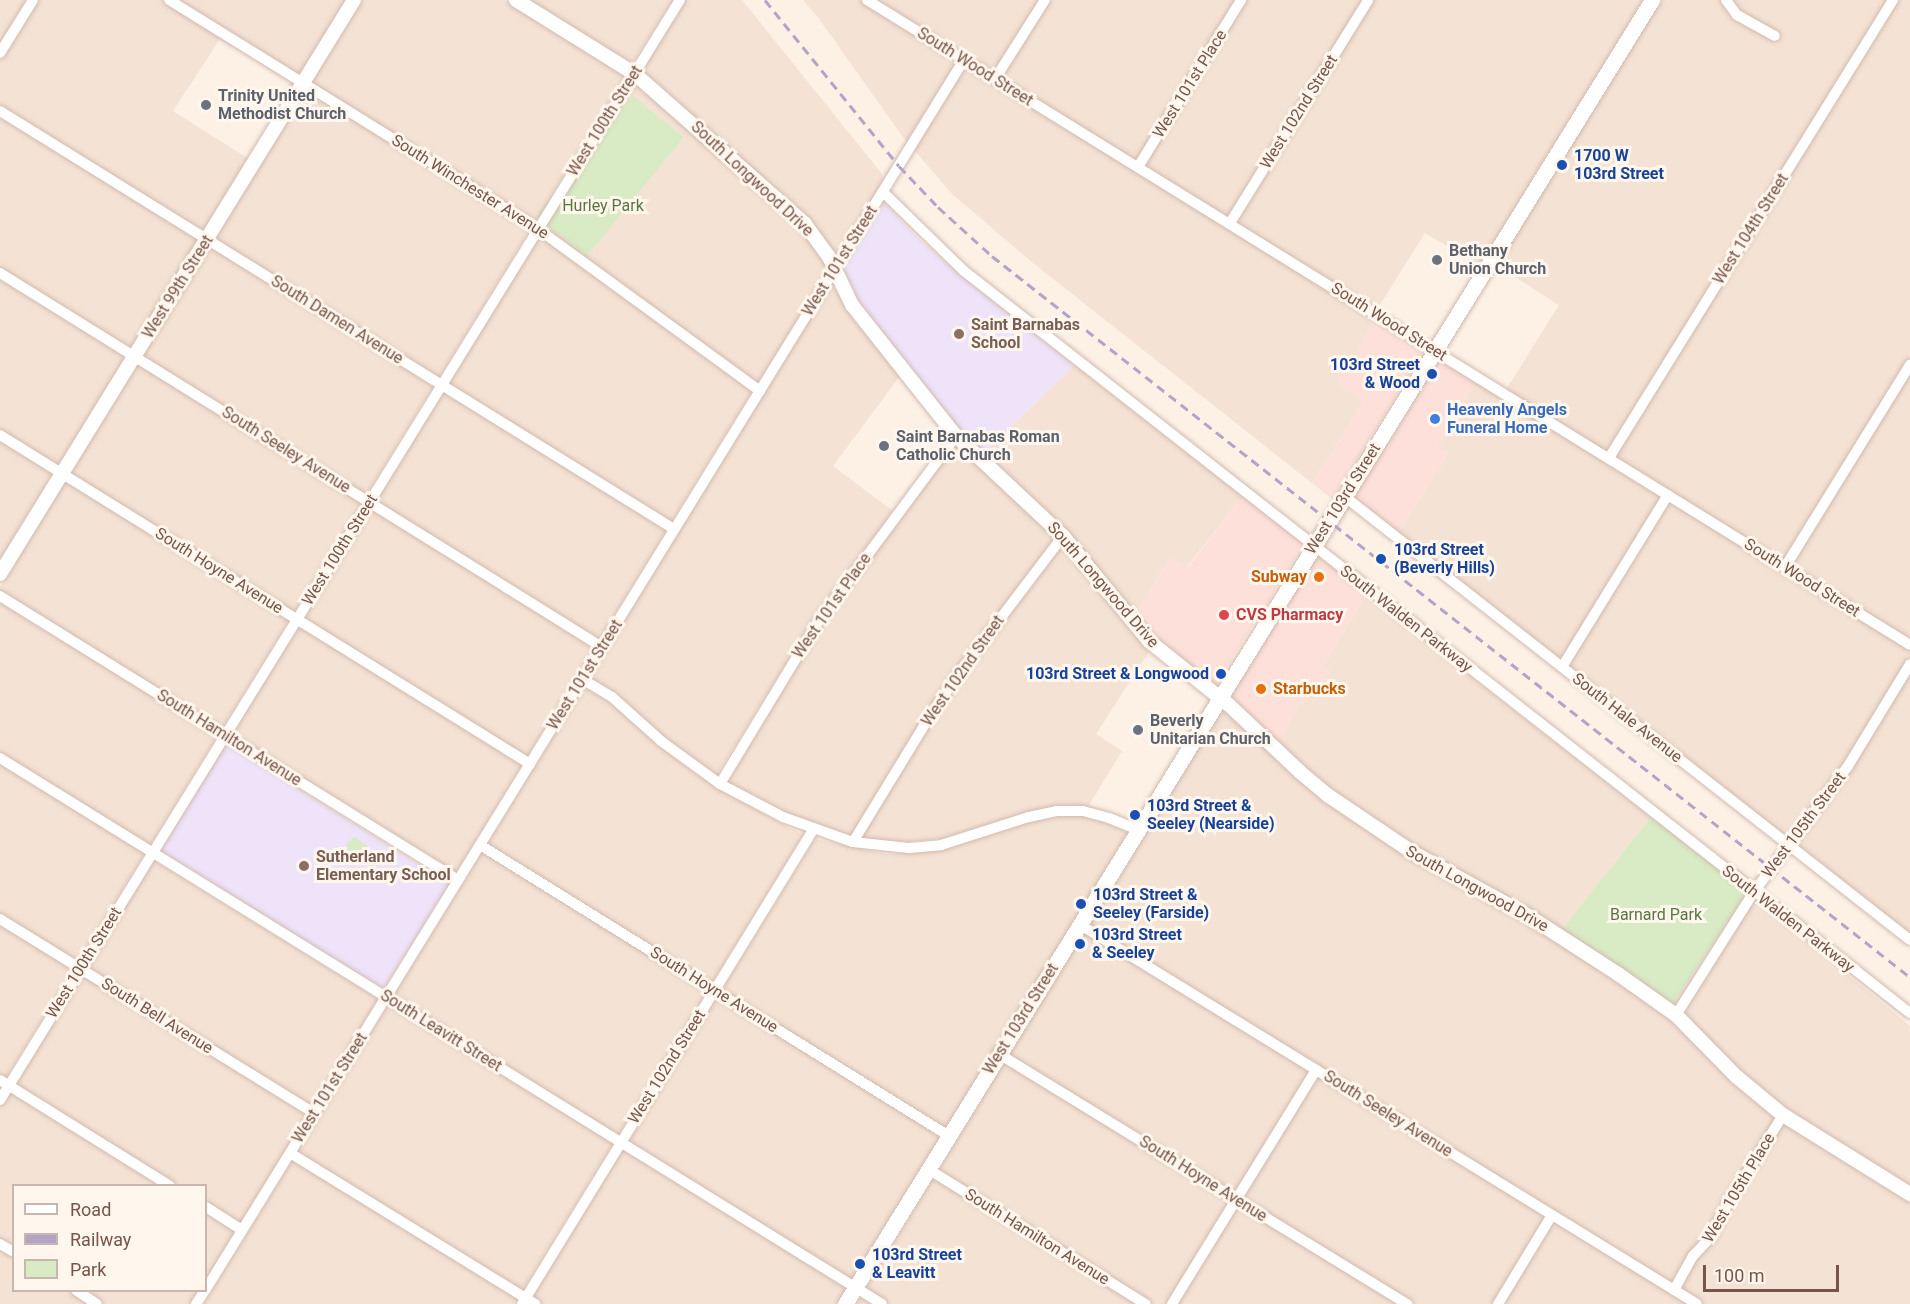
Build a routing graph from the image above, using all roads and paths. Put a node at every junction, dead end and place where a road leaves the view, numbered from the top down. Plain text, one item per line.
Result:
1 (33, 0) edge
2 (169, 0) edge
3 (354, 0) edge
4 (516, 0) edge
5 (680, 0) edge
6 (867, 0) edge
7 (1045, 0) edge
8 (1241, 0) edge
9 (1368, 0) edge
10 (1652, 0) edge
11 (1726, 0) edge
12 (1893, 0) edge
13 (1775, 36) dead end
14 (0, 53) edge
15 (964, 60) junction
16 (635, 74) junction
17 (995, 79) junction
18 (304, 83) junction
19 (0, 111) edge
20 (1138, 167) junction
21 (883, 192) junction
22 (1230, 224) junction
23 (538, 229) junction
24 (207, 240) junction
25 (835, 269) junction
26 (0, 273) edge
27 (1435, 350) junction
28 (135, 357) junction
29 (1910, 365) edge
30 (442, 385) junction
31 (760, 391) junction
32 (0, 435) edge
33 (956, 436) junction
34 (1609, 458) junction
35 (63, 474) junction
36 (1668, 495) junction
37 (1344, 496) junction
38 (370, 502) junction
39 (674, 530) junction
40 (1063, 536) junction
41 (1314, 545) junction
42 (1785, 567) junction
43 (0, 574) edge
44 (0, 597) edge
45 (297, 619) junction
46 (1910, 645) edge
47 (602, 647) junction
48 (1910, 664) edge
49 (1562, 667) junction
50 (582, 679) junction
51 (1220, 697) junction
52 (225, 736) junction
53 (0, 758) edge
54 (530, 764) junction
55 (720, 784) junction
56 (813, 830) junction
57 (1138, 830) junction
58 (853, 842) junction
59 (1788, 844) junction
60 (480, 845) junction
61 (153, 853) junction
62 (458, 880) junction
63 (1753, 893) junction
64 (0, 919) edge
65 (1079, 924) junction
66 (1910, 940) edge
67 (81, 969) junction
68 (715, 990) junction
69 (386, 997) junction
70 (1910, 1013) edge
71 (1676, 1015) junction
72 (999, 1054) junction
73 (1316, 1070) junction
74 (4, 1083) edge
75 (0, 1100) edge
76 (314, 1113) junction
77 (1783, 1115) junction
78 (949, 1136) junction
79 (621, 1142) junction
80 (290, 1153) junction
81 (928, 1169) junction
82 (168, 1184) edge
83 (1910, 1194) edge
84 (1236, 1200) junction
85 (207, 1208) edge
86 (1552, 1215) junction
87 (242, 1230) junction
88 (207, 1287) edge
89 (855, 1287) junction
90 (1674, 1290) junction
91 (79, 1292) edge
92 (527, 1302) edge
93 (97, 1304) edge
94 (845, 1304) edge
95 (882, 1304) edge
96 (1146, 1304) edge
97 (1172, 1304) edge
98 (1407, 1304) edge
99 (1498, 1304) edge
100 (1696, 1304) edge

1 - 14 street
2 - 18 street, South Winchester Avenue
3 - 18 street, West 99th Street
4 - 16 street, South Longwood Drive
5 - 16 street, West 100th Street
6 - 15 street, South Wood Street
7 - 17 street
8 - 20 street, West 101st Place
9 - 22 street, West 102nd Street
10 - 27 main road, West 103rd Street
11 - 13 street
12 - 34 street, West 104th Street
15 - 17 street, South Wood Street
15 - 21 street, West 101st Street
16 - 23 street, West 100th Street
16 - 25 street, South Longwood Drive
17 - 20 street, South Wood Street
18 - 23 street, South Winchester Avenue
18 - 24 street, West 99th Street
19 - 24 street, South Damen Avenue
20 - 22 street, South Wood Street
21 - 25 street, West 101st Street
21 - 41 street, South Walden Parkway
22 - 27 street, South Wood Street
23 - 30 street, West 100th Street
23 - 31 street, South Winchester Avenue
24 - 28 street, West 99th Street
24 - 30 street, South Damen Avenue
25 - 31 street, West 101st Street
25 - 33 street, South Longwood Drive
26 - 28 street, South Seeley Avenue
27 - 34 street, South Wood Street
27 - 37 main road, West 103rd Street
28 - 35 street, West 99th Street
28 - 38 street, South Seeley Avenue
29 - 42 street
30 - 38 street, West 100th Street
30 - 39 street, South Damen Avenue
31 - 39 street, West 101st Street
32 - 35 street, South Hoyne Avenue
33 - 40 street, South Longwood Drive
33 - 55 street, West 101st Place
34 - 36 street, South Wood Street
35 - 43 street, West 99th Street
35 - 45 street, South Hoyne Avenue
36 - 42 street, South Wood Street
36 - 49 street
37 - 41 main road, West 103rd Street
37 - 49 street, South Hale Avenue
38 - 45 street, West 100th Street
38 - 47 street, South Seeley Avenue
39 - 47 street, West 101st Street
40 - 51 street, South Longwood Drive
40 - 58 street, West 102nd Street
41 - 51 main road, West 103rd Street
41 - 63 street, South Walden Parkway
42 - 46 street, South Wood Street
44 - 52 street, South Hamilton Avenue
45 - 52 street, West 100th Street
45 - 54 street, South Hoyne Avenue
47 - 50 street, West 101st Street
48 - 59 street, West 105th Street
49 - 59 street, South Hale Avenue
50 - 54 street, West 101st Street
50 - 55 street
51 - 57 main road, West 103rd Street
51 - 71 street, South Longwood Drive
52 - 61 street, West 100th Street
52 - 62 street, South Hamilton Avenue
53 - 61 street, South Leavitt Street
54 - 60 street, West 101st Street
55 - 56 street
56 - 58 street
56 - 68 street, West 102nd Street
57 - 58 street
57 - 65 main road, West 103rd Street
59 - 63 street, West 105th Street
59 - 66 street, South Hale Avenue
60 - 62 street, West 101st Street
60 - 68 street, South Hoyne Avenue
61 - 67 street, West 100th Street
61 - 69 street, South Leavitt Street
62 - 69 street, West 101st Street
63 - 70 street, South Walden Parkway
63 - 71 street, West 105th Street
64 - 67 street, South Bell Avenue
65 - 72 main road, West 103rd Street
65 - 73 street, South Seeley Avenue
67 - 74 street, West 100th Street
67 - 76 street, South Bell Avenue
68 - 78 street, South Hoyne Avenue
68 - 79 street, West 102nd Street
69 - 76 street, West 101st Street
69 - 79 street, South Leavitt Street
71 - 77 street, South Longwood Drive
72 - 78 main road, West 103rd Street
72 - 84 street, South Hoyne Avenue
73 - 84 street
73 - 86 street, South Seeley Avenue
74 - 75 street, West 100th Street
74 - 82 street
76 - 80 street, West 101st Street
77 - 83 street, South Longwood Drive
77 - 90 street, West 105th Place
78 - 81 main road, West 103rd Street
79 - 89 street, South Leavitt Street
79 - 92 street, West 102nd Street
80 - 87 street, West 101st Street
80 - 92 street
81 - 89 main road, West 103rd Street
81 - 96 street, South Hamilton Avenue
84 - 97 street
84 - 98 street, South Hoyne Avenue
85 - 87 street
86 - 90 street, South Seeley Avenue
86 - 99 street
87 - 88 street, West 101st Street
89 - 94 main road, West 103rd Street
89 - 95 street, South Leavitt Street
90 - 100 street, South Seeley Avenue
91 - 93 street

